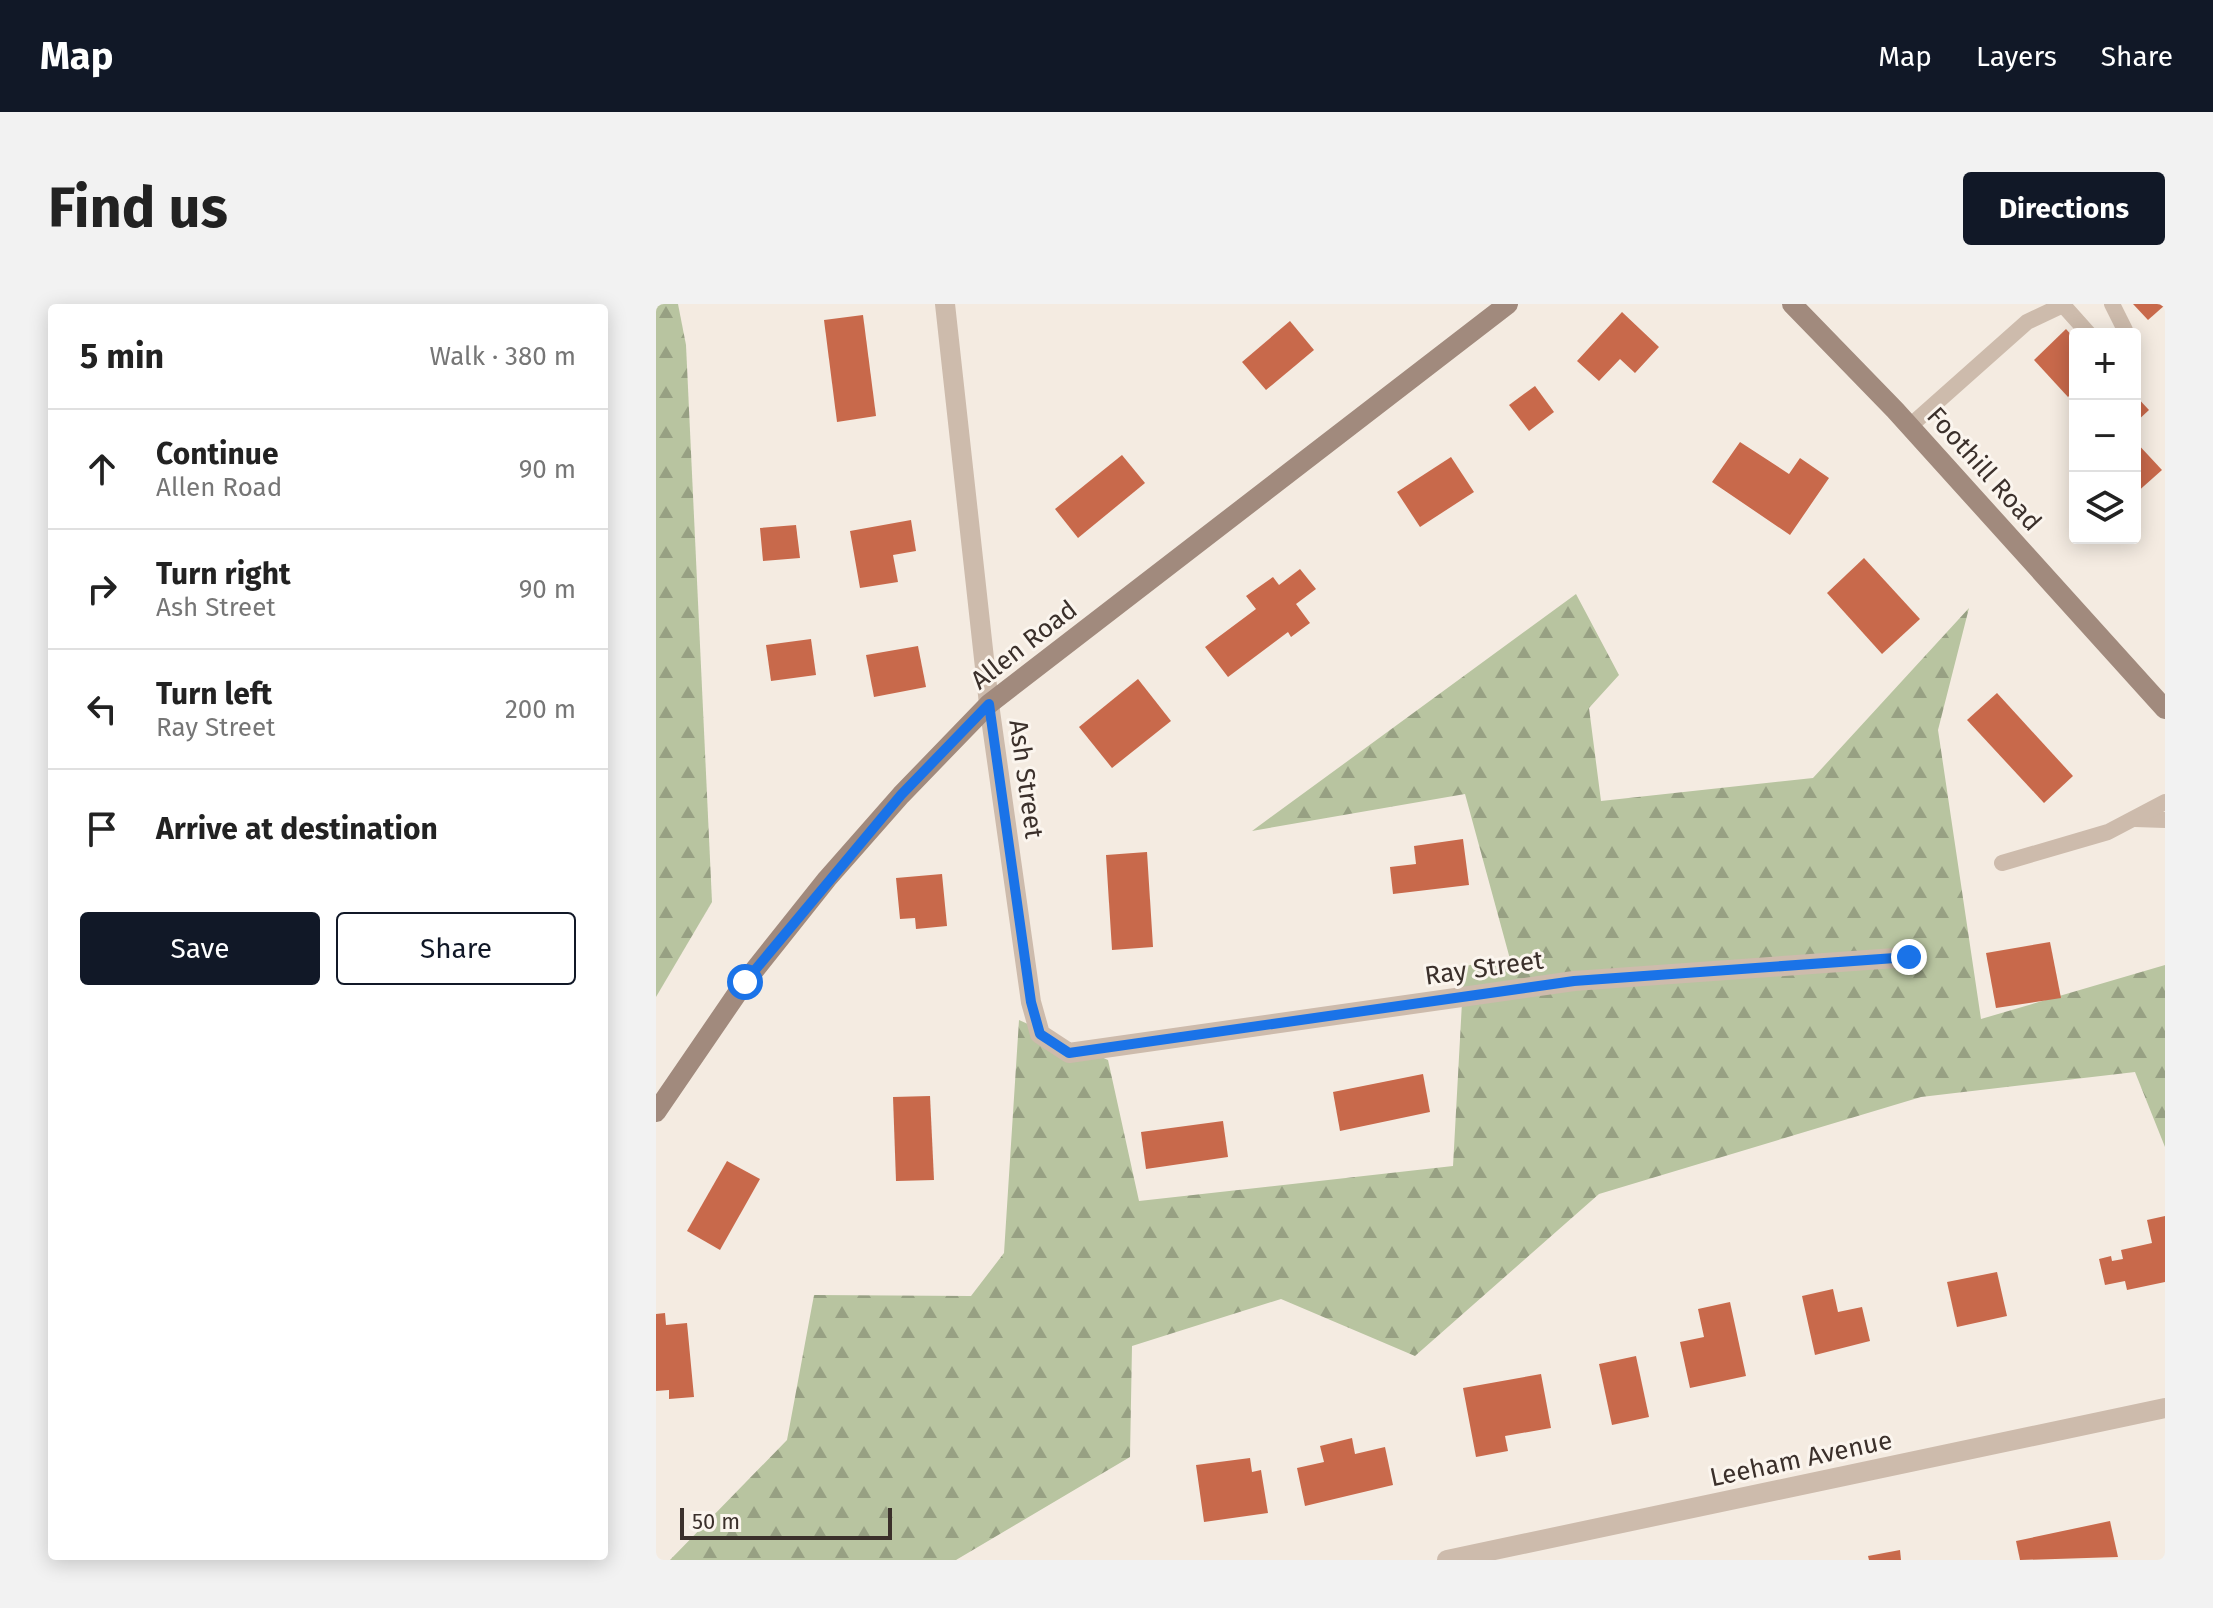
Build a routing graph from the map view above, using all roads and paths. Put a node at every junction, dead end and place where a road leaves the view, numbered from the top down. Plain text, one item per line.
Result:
1 (945, 304) edge
2 (1508, 304) edge
3 (1792, 304) edge
4 (2064, 304) edge
5 (2112, 304) edge
6 (2084, 328) edge
7 (2124, 328) edge
8 (1910, 426) junction
9 (989, 704) junction
10 (2165, 709) edge
11 (2165, 802) edge
12 (2131, 819) junction
13 (2165, 820) edge
14 (2002, 863) dead end
15 (1909, 957) dead end
16 (1069, 1053) joint
17 (656, 1112) edge
18 (2165, 1408) edge
19 (1447, 1560) edge

1 - 9 street, Ash Street
2 - 9 street, Allen Road
3 - 8 street, Foothill Road
4 - 6 lane
4 - 8 lane
5 - 7 lane
8 - 10 street, Foothill Road
9 - 16 street, Ash Street
9 - 17 street, Allen Road
11 - 12 lane
12 - 13 lane
12 - 14 lane
15 - 16 street, Ray Street
18 - 19 street, Leeham Avenue

